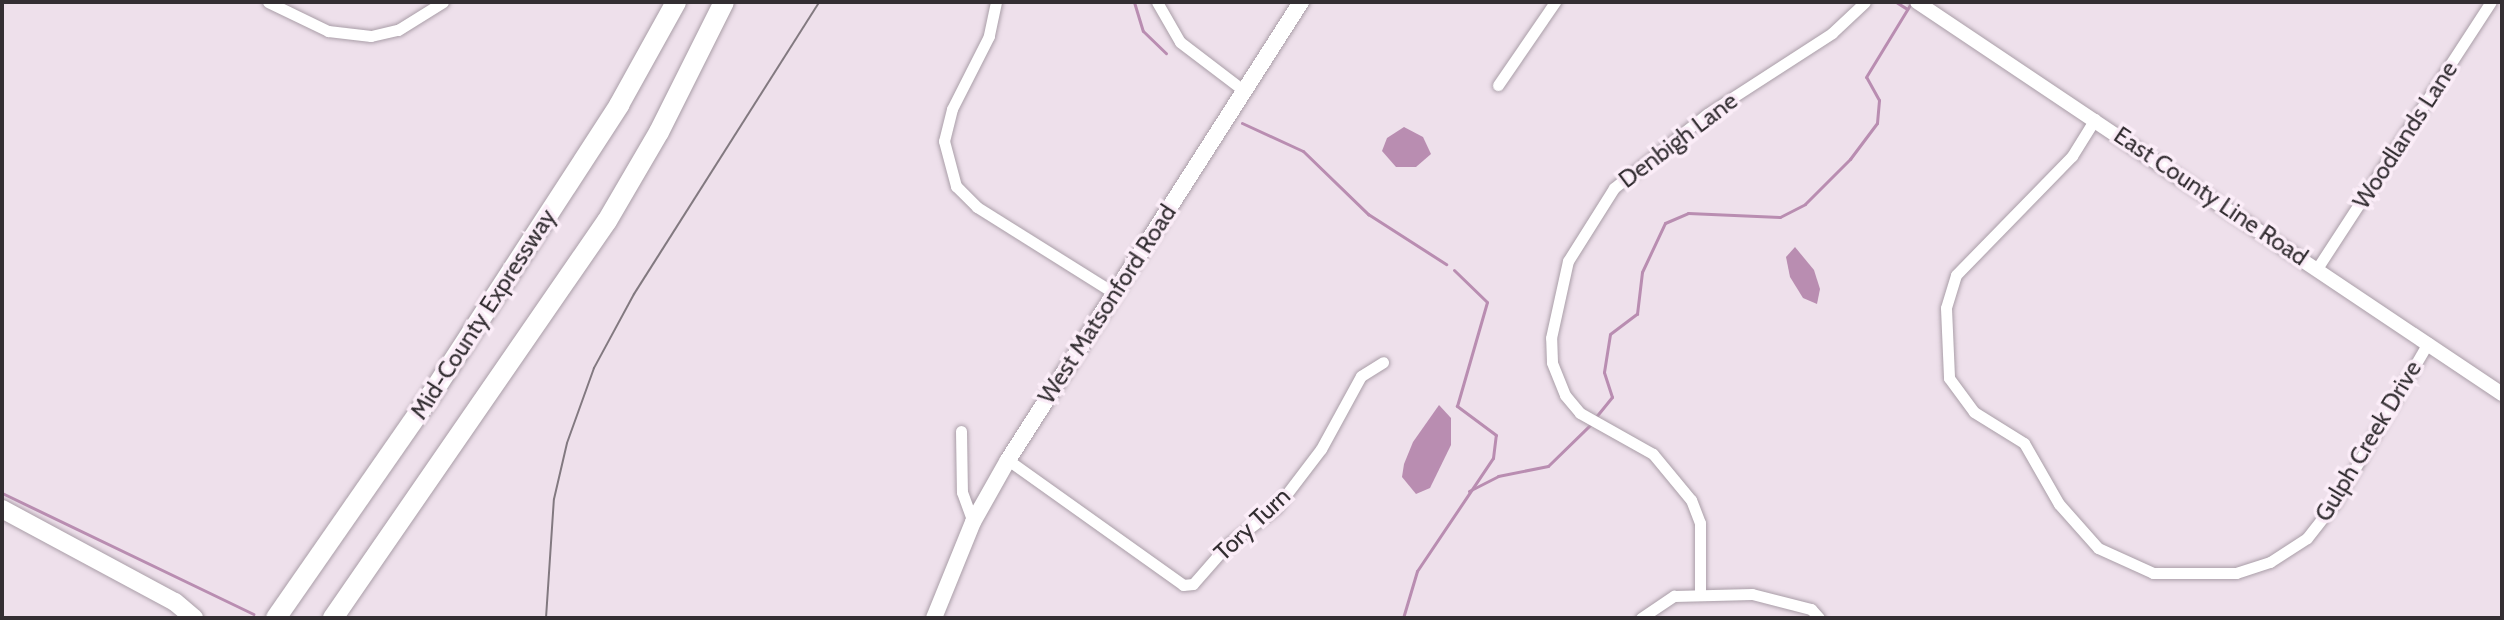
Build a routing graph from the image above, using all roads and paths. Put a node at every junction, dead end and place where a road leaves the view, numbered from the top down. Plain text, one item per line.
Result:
1 (268, 2) edge
2 (443, 2) edge
3 (676, 2) edge
4 (724, 2) edge
5 (996, 2) edge
6 (1157, 2) edge
7 (1301, 2) edge
8 (1555, 2) edge
9 (1865, 2) edge
10 (1917, 2) edge
11 (2491, 2) edge
12 (1498, 85) dead end
13 (1243, 90) junction
14 (2095, 119) junction
15 (2318, 267) junction
16 (1114, 293) junction
17 (2428, 343) junction
18 (1383, 362) dead end
19 (2502, 394) edge
20 (961, 431) dead end
21 (1008, 460) junction
22 (2, 509) edge
23 (973, 522) junction
24 (1700, 595) junction
25 (194, 618) edge
26 (276, 618) edge
27 (333, 618) edge
28 (934, 618) edge
29 (1641, 618) edge
30 (1819, 618) edge

1 - 2 street
3 - 26 highway, Mid-County Expressway
4 - 27 highway, Mid-County Expressway
5 - 16 street
6 - 13 street
7 - 13 main road, West Matsonford Road
8 - 12 street
9 - 24 street, Denbigh Lane
10 - 14 street, East County Line Road
11 - 15 street, Woodlands Lane
13 - 16 main road, West Matsonford Road
14 - 15 street, East County Line Road
14 - 17 street, Gulph Creek Drive
15 - 17 street, East County Line Road
16 - 21 main road, West Matsonford Road
17 - 19 street, East County Line Road
18 - 21 street, Tory Turn
20 - 23 street
21 - 23 main road, West Matsonford Road
22 - 25 main road
23 - 28 main road, West Matsonford Road
24 - 29 street
24 - 30 street

